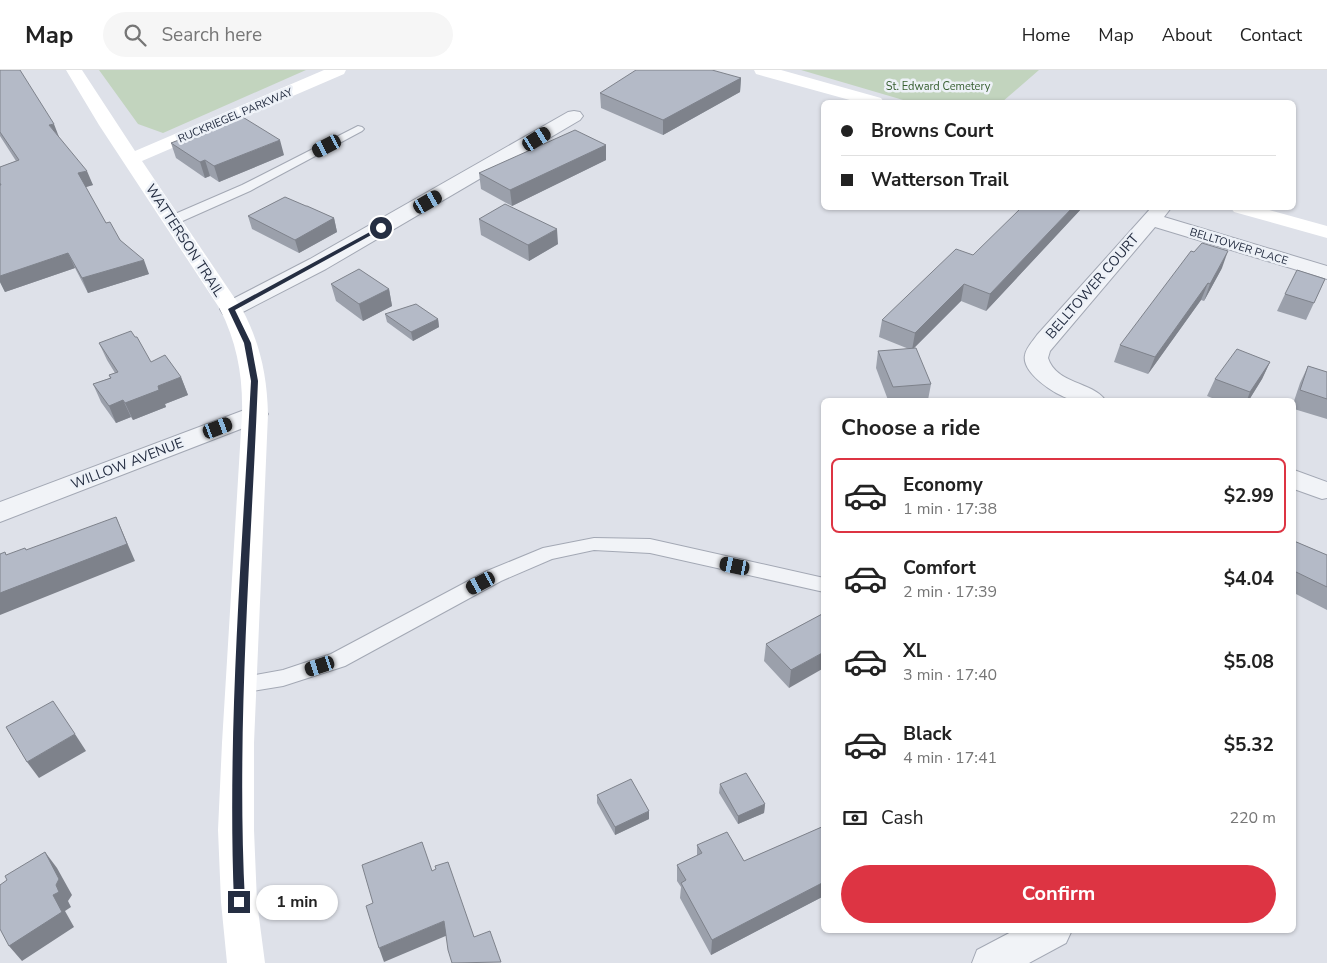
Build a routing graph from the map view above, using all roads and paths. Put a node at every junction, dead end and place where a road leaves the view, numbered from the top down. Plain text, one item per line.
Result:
1 (74, 70) edge
2 (338, 70) edge
3 (762, 70) edge
4 (868, 100) edge
5 (574, 116) dead end
6 (358, 129) dead end
7 (131, 159) junction
8 (1249, 210) edge
9 (1156, 214) edge
10 (173, 220) junction
11 (1327, 232) edge
12 (1327, 273) edge
13 (231, 309) junction
14 (1088, 398) edge
15 (254, 414) junction
16 (1296, 479) edge
17 (1322, 490) dead end
18 (0, 512) edge
19 (821, 584) edge
20 (240, 686) junction
21 (1047, 933) edge
22 (246, 963) edge
23 (991, 963) edge

1 - 7 main road, WATTERSON TRAIL
2 - 7 main road, RUCKRIEGEL PARKWAY
3 - 4 main road
5 - 13 street
6 - 10 lane
7 - 10 main road, WATTERSON TRAIL
8 - 11 main road
9 - 12 street, BELLTOWER PLACE
9 - 14 street, BELLTOWER COURT
10 - 13 main road, WATTERSON TRAIL
13 - 15 main road, WATTERSON TRAIL
15 - 18 street, WILLOW AVENUE
15 - 20 main road, WATTERSON TRAIL
16 - 17 street
19 - 20 lane
20 - 22 main road, WATTERSON TRAIL
21 - 23 street

